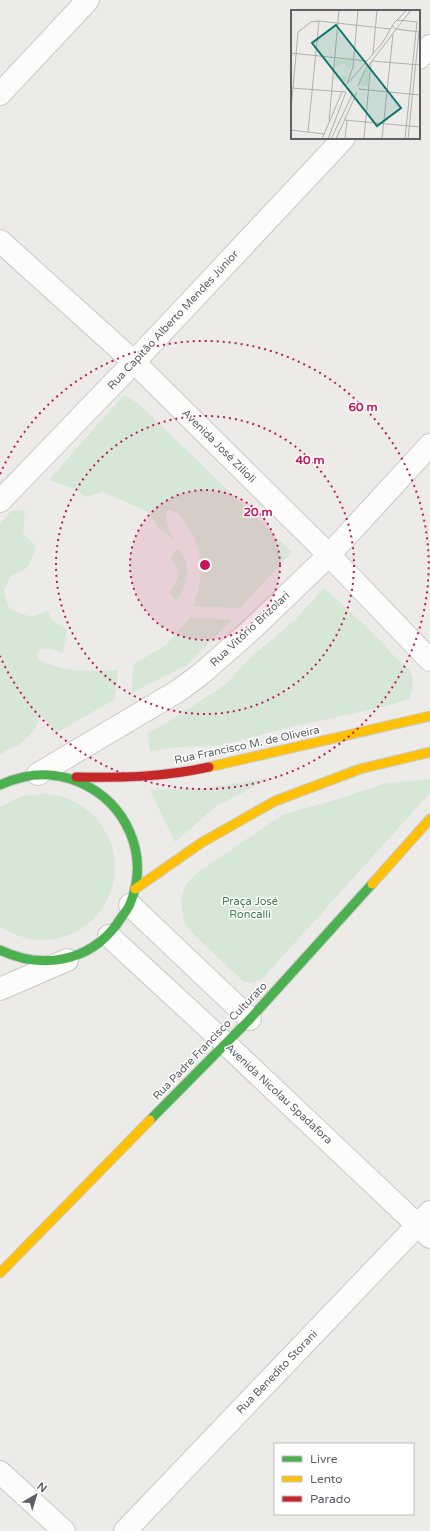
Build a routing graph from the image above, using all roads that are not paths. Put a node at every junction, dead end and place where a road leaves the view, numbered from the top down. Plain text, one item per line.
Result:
1 (88, 0) edge
2 (430, 46) edge
3 (420, 57) edge
4 (0, 94) edge
5 (343, 139) edge
6 (0, 242) edge
7 (134, 362) junction
8 (430, 445) edge
9 (0, 501) edge
10 (329, 555) junction
11 (430, 660) edge
12 (430, 716) edge
13 (430, 752) edge
14 (38, 774) junction
15 (67, 777) junction
16 (0, 785) edge
17 (430, 819) edge
18 (132, 897) junction
19 (109, 936) junction
20 (0, 950) edge
21 (73, 957) junction
22 (0, 989) edge
23 (250, 1019) junction
24 (226, 1044) junction
25 (426, 1225) edge
26 (0, 1273) edge
27 (0, 1472) edge
28 (64, 1531) edge
29 (125, 1531) edge

1 - 4 street
2 - 3 street
5 - 7 street, Rua Capitão Alberto Mendes Júnior
6 - 7 street, Avenida José Zilioli
7 - 9 street, Rua Capitão Alberto Mendes Júnior
7 - 10 street, Avenida José Zilioli
8 - 10 street, Rua Vitório Brizolari
10 - 11 street, Avenida José Zilioli
10 - 14 street, Rua Vitório Brizolari
12 - 15 main road, Rua Francisco M. de Oliveira
13 - 18 main road
14 - 15 main road
14 - 16 main road
15 - 18 main road
17 - 23 main road, Rua Padre Francisco Culturato
18 - 19 main road
18 - 23 street
19 - 21 main road
19 - 24 street, Avenida Nicolau Spadafora
20 - 21 main road
21 - 22 street
23 - 24 main road, Rua Padre Francisco Culturato
24 - 25 street, Avenida Nicolau Spadafora
24 - 26 main road, Rua Padre Francisco Culturato
25 - 29 street, Rua Benedito Storani
27 - 28 street

